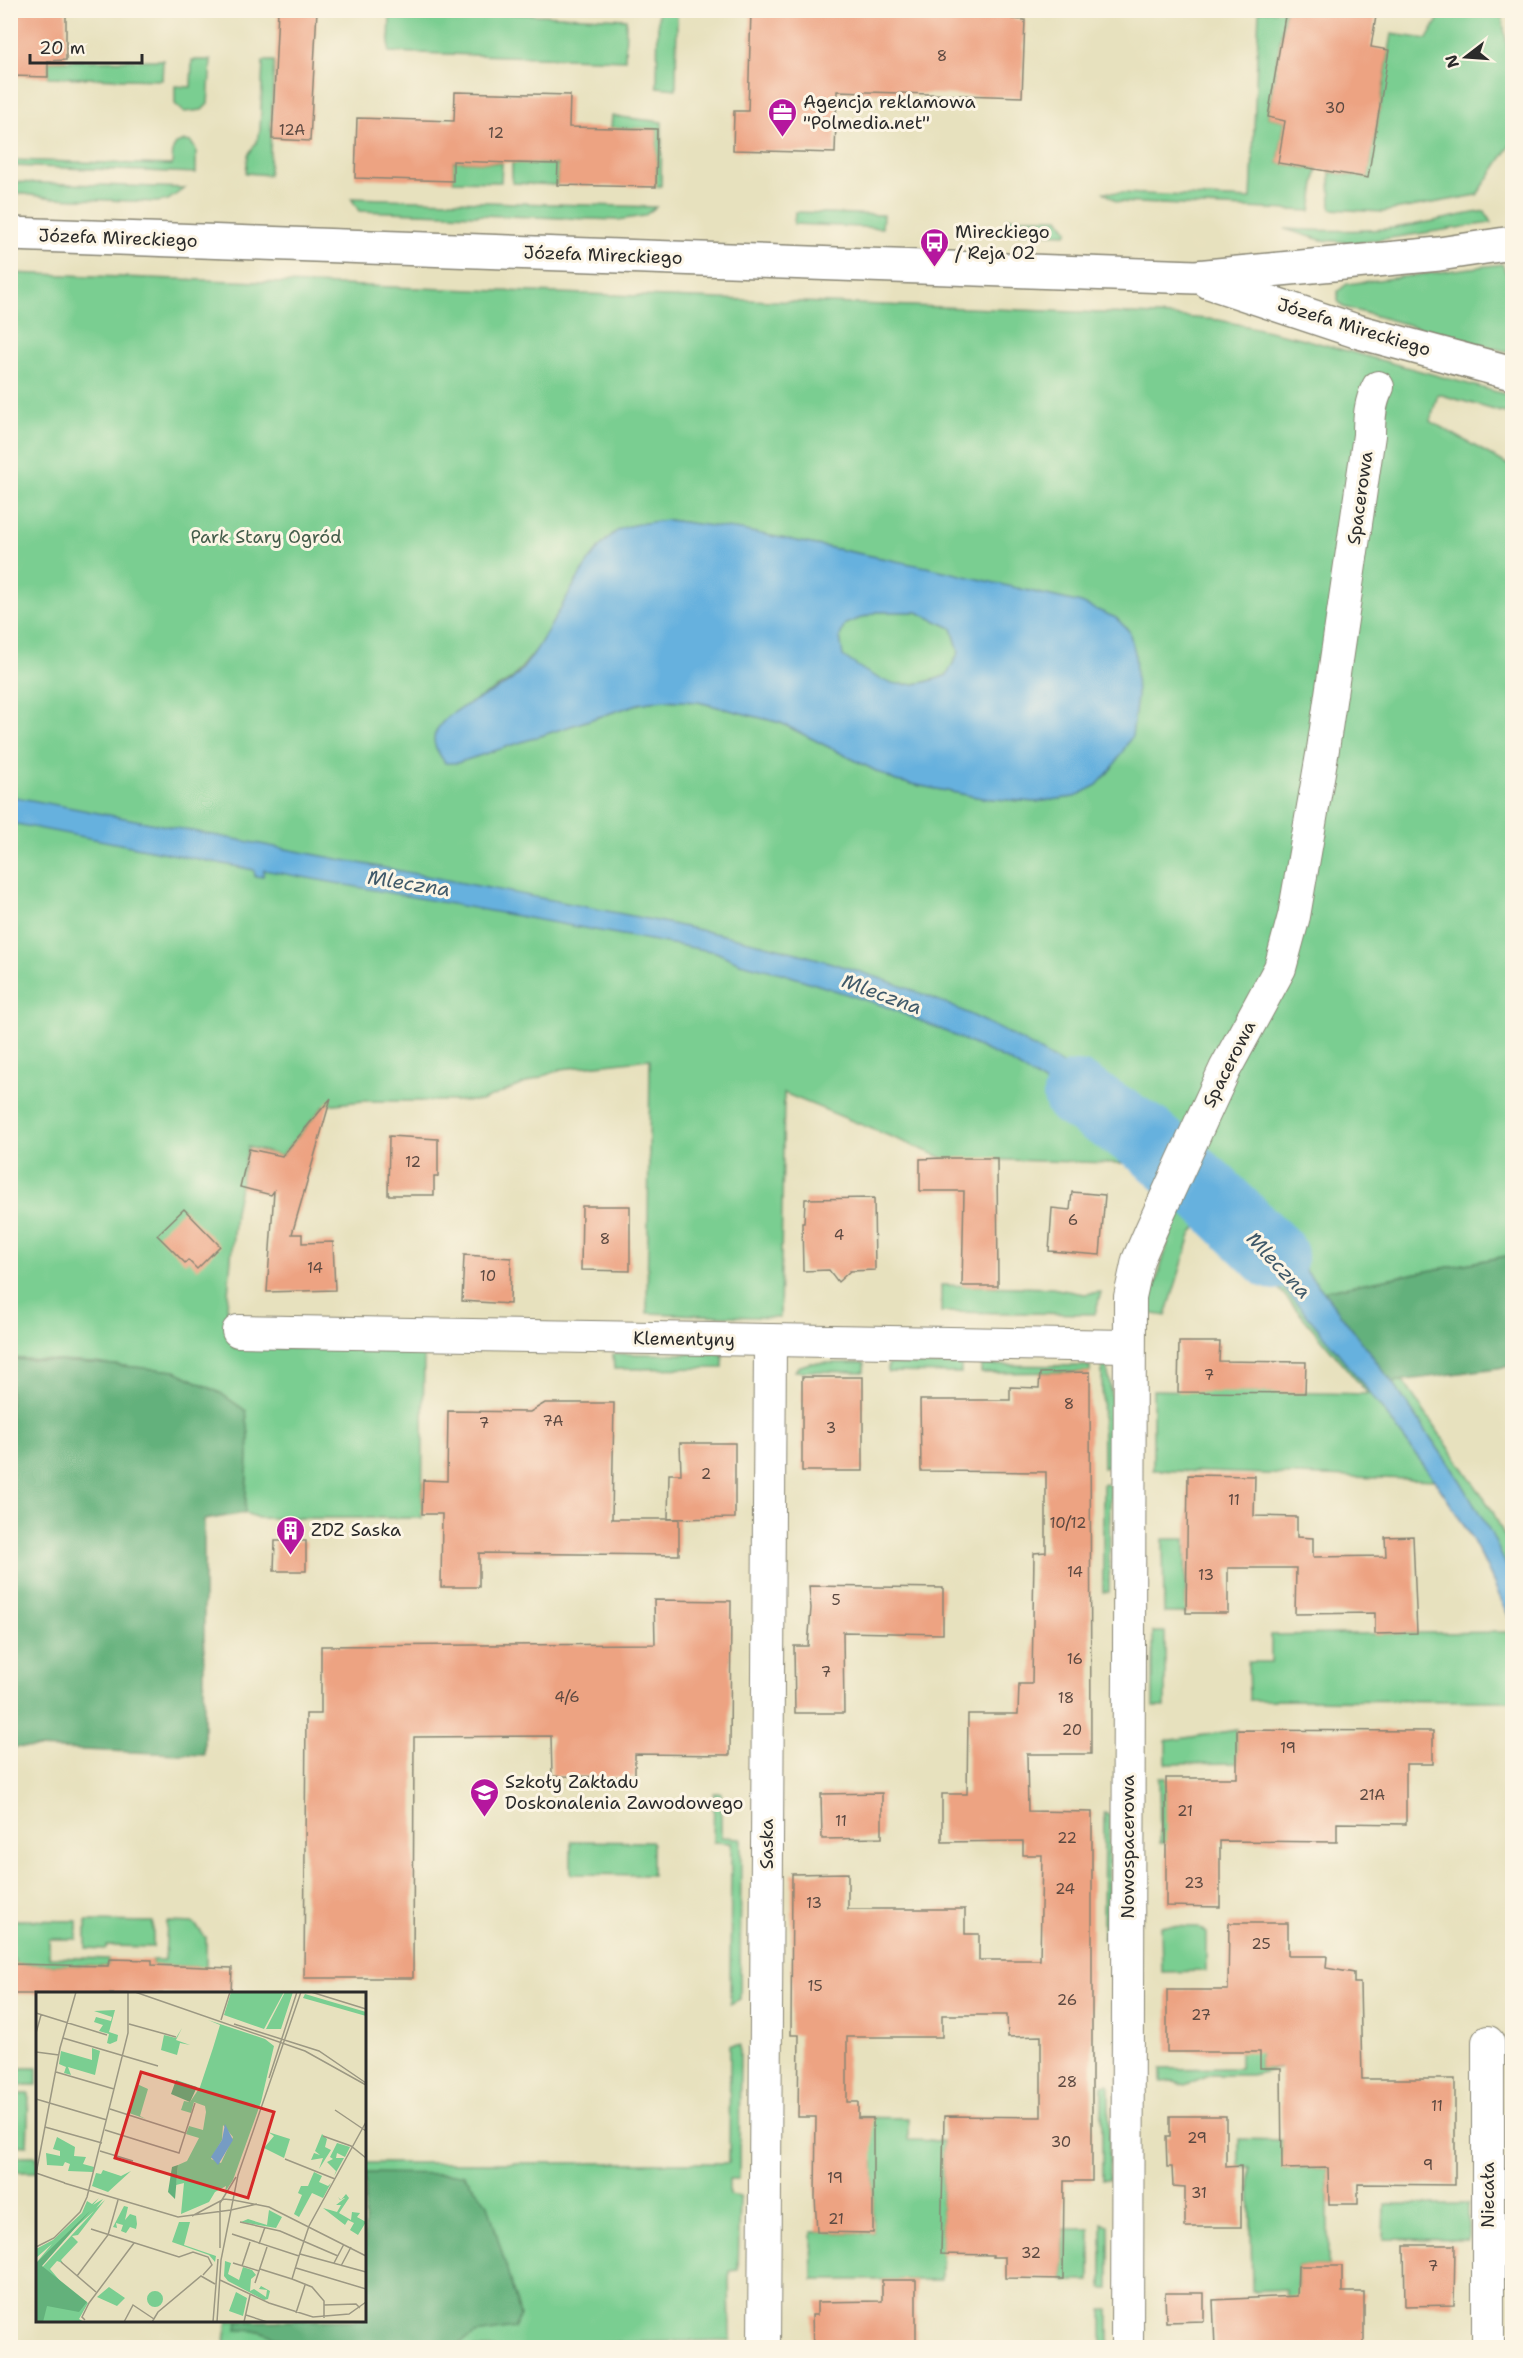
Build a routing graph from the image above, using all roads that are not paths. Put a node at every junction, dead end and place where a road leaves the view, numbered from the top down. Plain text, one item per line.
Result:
1 (10, 234) edge
2 (1512, 243) edge
3 (1196, 277) junction
4 (1512, 373) edge
5 (1378, 387) dead end
6 (238, 1331) dead end
7 (770, 1340) junction
8 (1129, 1346) junction
9 (1488, 2042) dead end
10 (764, 2348) edge
11 (1127, 2348) edge
12 (1488, 2348) edge

1 - 3 main road, Józefa Mireckiego
2 - 3 main road, Józefa Mireckiego
3 - 4 main road, Józefa Mireckiego
5 - 8 street, Spacerowa
6 - 7 street, Klementyny
7 - 8 street, Klementyny
7 - 10 street, Saska
8 - 11 street, Nowospacerowa
9 - 12 street, Niecała

